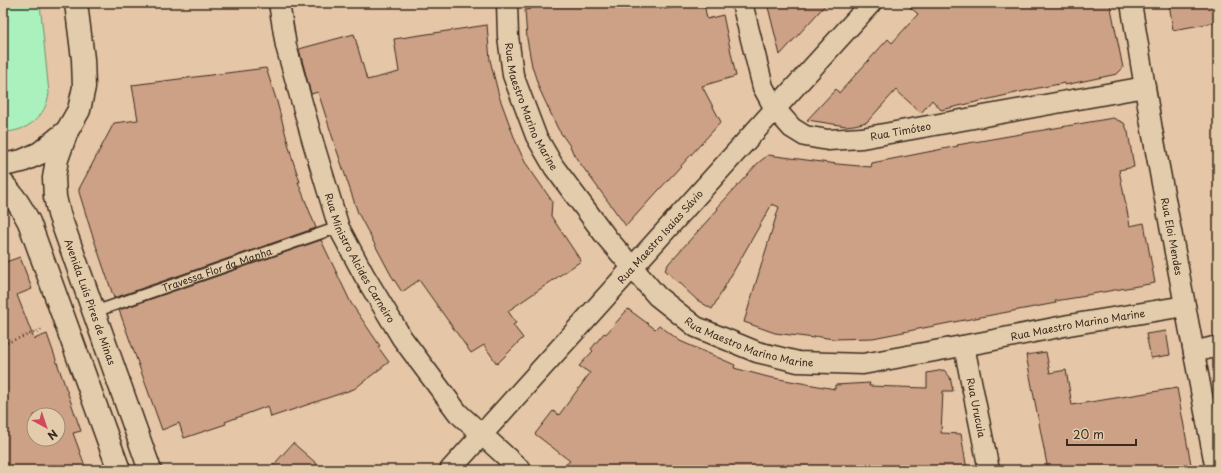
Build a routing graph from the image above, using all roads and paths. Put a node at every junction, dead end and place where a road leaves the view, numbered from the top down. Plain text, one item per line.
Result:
1 (76, 3) edge
2 (279, 3) edge
3 (507, 3) edge
4 (742, 3) edge
5 (871, 3) edge
6 (1131, 3) edge
7 (1145, 87) junction
8 (774, 108) junction
9 (67, 132) junction
10 (3, 165) edge
11 (3, 184) edge
12 (339, 227) junction
13 (632, 267) junction
14 (1185, 306) junction
15 (94, 312) junction
16 (65, 321) junction
17 (3, 344) edge
18 (964, 346) junction
19 (1218, 346) edge
20 (1194, 352) junction
21 (482, 435) junction
22 (119, 470) edge
23 (150, 470) edge
24 (450, 470) edge
25 (521, 470) edge
26 (989, 470) edge
27 (1216, 470) edge

1 - 9 main road, Avenida Luís Pires de Minas
2 - 12 street, Rua Ministro Alcides Carneiro
3 - 13 street, Rua Maestro Marino Marine
4 - 8 street, Rua Timóteo
5 - 8 street, Rua Maestro Isaias Sávio
6 - 7 street, Rua Eloi Mendes
7 - 8 street, Rua Timóteo
7 - 14 street, Rua Eloi Mendes
8 - 13 street, Rua Maestro Isaias Sávio
9 - 10 main road
9 - 15 main road, Avenida Luís Pires de Minas
11 - 16 main road
12 - 15 lane, Travessa Flor da Manha
12 - 21 street, Rua Ministro Alcides Carneiro
13 - 18 street, Rua Maestro Marino Marine
13 - 21 street, Rua Maestro Isaias Sávio
14 - 18 street, Rua Maestro Marino Marine
14 - 20 street, Rua Eloi Mendes
15 - 23 main road, Avenida Luís Pires de Minas
16 - 17 path
16 - 22 main road
18 - 26 street, Rua Urucuia
19 - 20 street
20 - 27 street, Rua Eloi Mendes
21 - 24 street, Rua Maestro Isaias Sávio
21 - 25 street, Rua Ministro Alcides Carneiro

